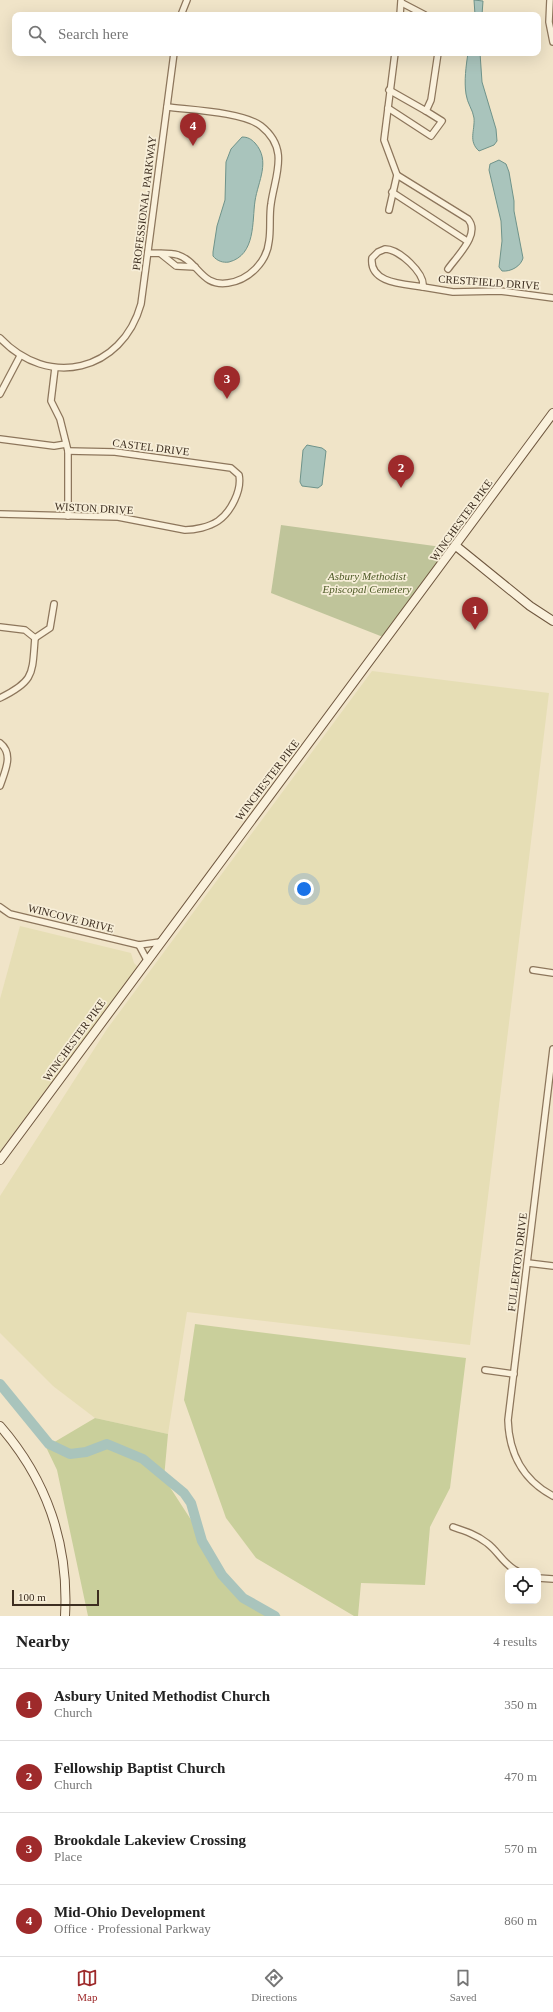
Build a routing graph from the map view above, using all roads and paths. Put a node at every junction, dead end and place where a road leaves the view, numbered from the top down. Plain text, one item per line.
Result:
1 (187, 0) edge
2 (550, 0) edge
3 (401, 2) edge
4 (182, 12) edge
5 (400, 12) edge
6 (419, 12) edge
7 (553, 42) edge
8 (174, 56) edge
9 (395, 56) edge
10 (438, 56) edge
11 (389, 90) junction
12 (167, 107) junction
13 (388, 108) junction
14 (426, 111) junction
15 (397, 175) junction
16 (392, 192) junction
17 (389, 210) dead end
18 (467, 241) junction
19 (148, 253) junction
20 (160, 254) junction
21 (194, 267) junction
22 (448, 269) dead end
23 (423, 287) junction
24 (553, 298) edge
25 (0, 338) edge
26 (20, 356) junction
27 (55, 368) junction
28 (0, 394) edge
29 (553, 413) edge
30 (0, 439) edge
31 (66, 444) junction
32 (68, 451) junction
33 (231, 468) joint
34 (0, 514) edge
35 (68, 516) junction
36 (456, 546) junction
37 (54, 604) dead end
38 (553, 622) edge
39 (0, 628) edge
40 (34, 638) junction
41 (0, 698) edge
42 (0, 743) edge
43 (0, 786) edge
44 (0, 907) edge
45 (160, 942) junction
46 (139, 945) junction
47 (147, 960) junction
48 (533, 970) dead end
49 (553, 973) edge
50 (553, 1049) edge
51 (550, 1093) edge
52 (0, 1160) edge
53 (528, 1263) junction
54 (553, 1266) edge
55 (485, 1370) dead end
56 (514, 1374) junction
57 (0, 1426) edge
58 (553, 1496) edge
59 (453, 1527) dead end
60 (513, 1568) edge
61 (541, 1578) edge
62 (553, 1579) edge
63 (65, 1616) edge

1 - 4 street
2 - 7 street
3 - 5 street
3 - 6 street
8 - 12 street, PROFESSIONAL PARKWAY
9 - 11 street
10 - 14 street
11 - 13 street
11 - 14 street
12 - 19 street, PROFESSIONAL PARKWAY
12 - 21 street
13 - 14 street
13 - 15 street
15 - 16 street
15 - 18 street
16 - 17 street
16 - 18 street
18 - 22 street
19 - 20 street
19 - 27 street, PROFESSIONAL PARKWAY
20 - 21 street
20 - 21 street
23 - 23 street, CRESTFIELD DRIVE
23 - 24 street, CRESTFIELD DRIVE
25 - 26 street, PROFESSIONAL PARKWAY
26 - 27 street, PROFESSIONAL PARKWAY
26 - 28 street
27 - 31 street
29 - 36 main road, WINCHESTER PIKE
30 - 31 street
31 - 32 street
32 - 33 street, CASTEL DRIVE
32 - 35 street
33 - 35 street, WISTON DRIVE
34 - 35 street, WISTON DRIVE
36 - 38 main road
36 - 45 main road, WINCHESTER PIKE
37 - 40 street
39 - 40 street
40 - 41 street
42 - 43 street
44 - 46 street, WINCOVE DRIVE
45 - 46 street, WINCOVE DRIVE
45 - 47 main road, WINCHESTER PIKE
46 - 47 street
47 - 52 main road, WINCHESTER PIKE
48 - 49 street
50 - 51 street, FULLERTON DRIVE
51 - 53 street, FULLERTON DRIVE
53 - 54 street
53 - 56 street, FULLERTON DRIVE
55 - 56 street
56 - 58 street, FULLERTON DRIVE
57 - 63 main road
59 - 60 street
61 - 62 street

